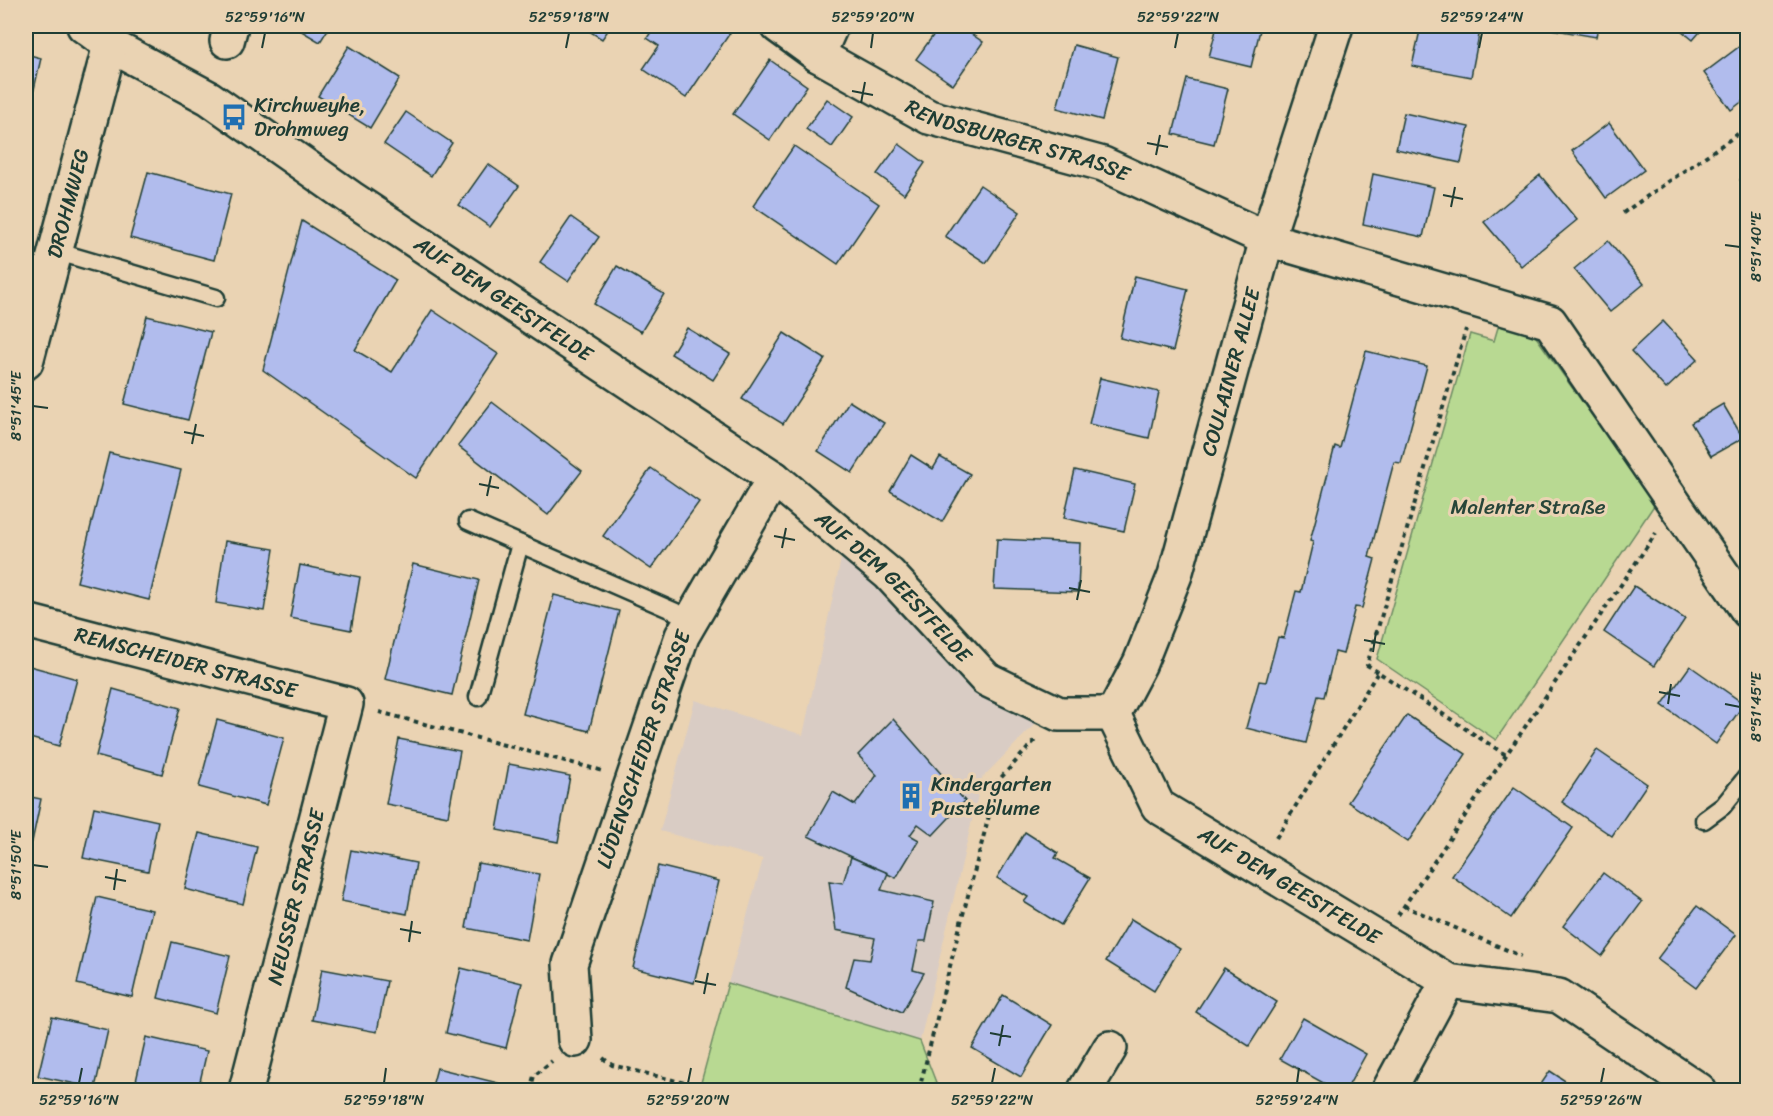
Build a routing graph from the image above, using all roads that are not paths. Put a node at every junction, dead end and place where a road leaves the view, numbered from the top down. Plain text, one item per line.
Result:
1 (84, 26) edge
2 (778, 26) edge
3 (831, 26) edge
4 (1336, 26) edge
5 (110, 45) junction
6 (818, 55) junction
7 (1267, 239) junction
8 (56, 251) junction
9 (216, 298) dead end
10 (26, 362) edge
11 (774, 478) junction
12 (468, 521) dead end
13 (520, 544) junction
14 (1748, 611) edge
15 (692, 619) junction
16 (26, 621) edge
17 (478, 697) dead end
18 (346, 704) joint
19 (1113, 714) junction
20 (1748, 775) edge
21 (1704, 820) dead end
22 (1448, 981) junction
23 (575, 1040) road end
24 (1110, 1048) dead end
25 (246, 1090) edge
26 (1085, 1090) edge
27 (1389, 1090) edge
28 (1699, 1090) edge

1 - 5 street, AUF DEM GEESTFELDE
2 - 6 street, RENDSBURGER STRASSE
3 - 6 street
4 - 7 street, COULAINER ALLEE
5 - 8 street, DROHMWEG
5 - 11 street, AUF DEM GEESTFELDE
6 - 7 street, RENDSBURGER STRASSE
7 - 14 street
7 - 19 street, COULAINER ALLEE
8 - 9 lane
8 - 10 street, DROHMWEG
11 - 15 street, LÜDENSCHEIDER STRASSE
11 - 19 street, AUF DEM GEESTFELDE
12 - 13 lane
13 - 15 lane
13 - 17 lane
15 - 23 street, LÜDENSCHEIDER STRASSE
16 - 18 street, REMSCHEIDER STRASSE
18 - 25 street, NEUSSER STRASSE
19 - 22 street, AUF DEM GEESTFELDE
20 - 21 lane
22 - 27 street
22 - 28 street, AUF DEM GEESTFELDE
24 - 26 street

